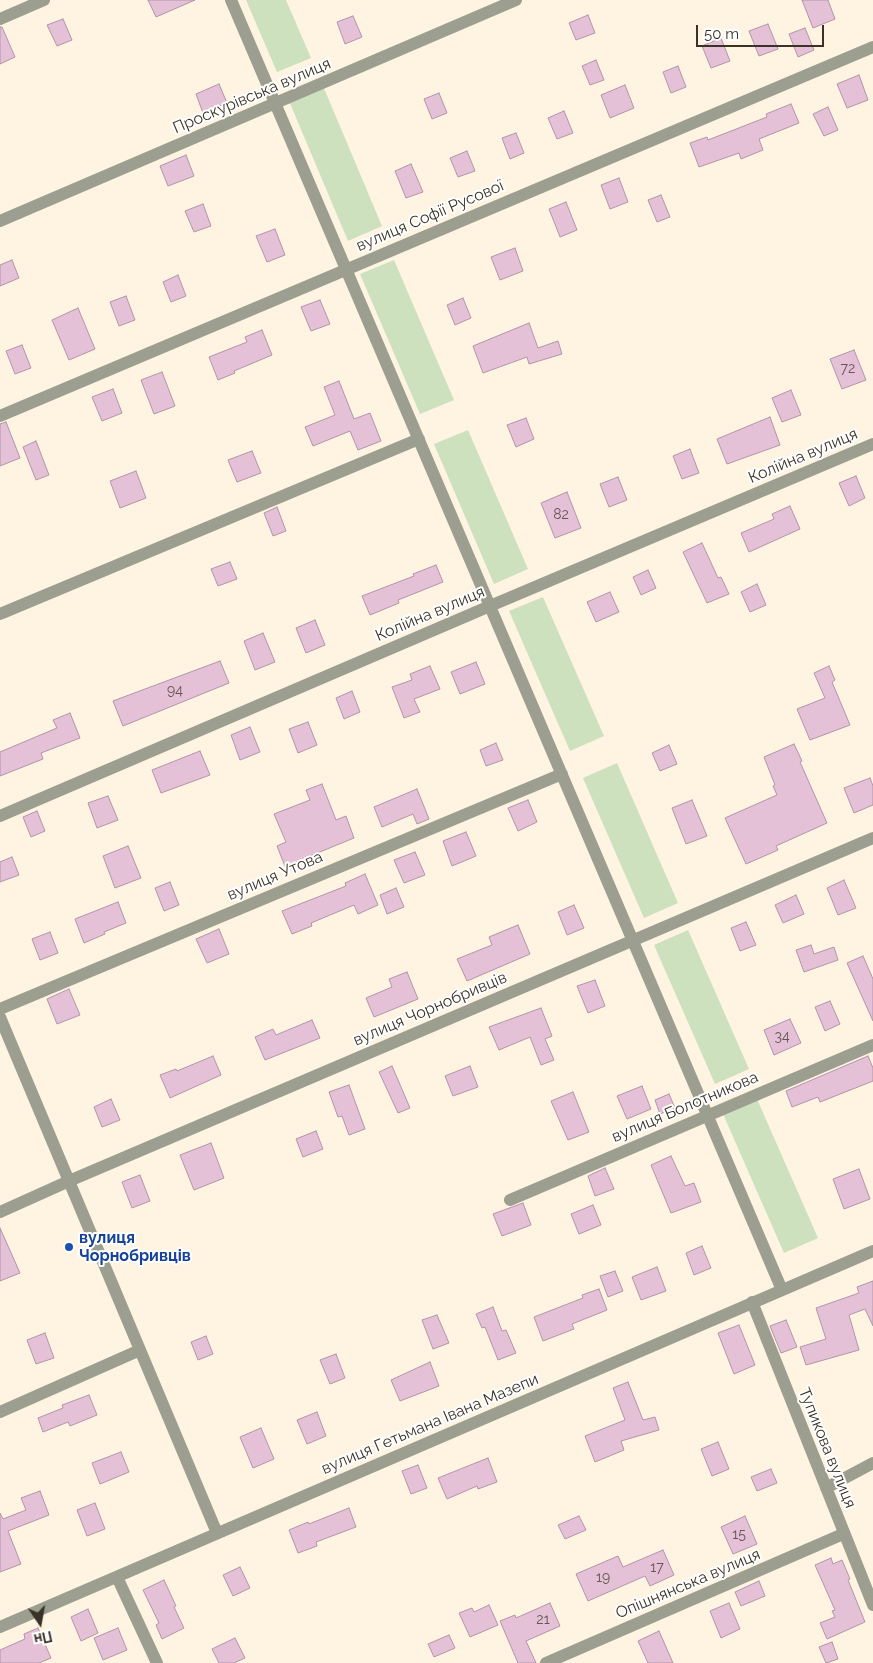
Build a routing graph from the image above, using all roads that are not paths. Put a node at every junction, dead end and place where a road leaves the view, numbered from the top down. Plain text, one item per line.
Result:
1 (44, 0) edge
2 (232, 0) edge
3 (516, 0) edge
4 (0, 19) edge
5 (873, 46) edge
6 (275, 103) junction
7 (0, 221) edge
8 (346, 269) junction
9 (0, 416) edge
10 (419, 439) junction
11 (873, 444) edge
12 (490, 606) junction
13 (0, 614) edge
14 (562, 774) junction
15 (0, 816) edge
16 (873, 838) edge
17 (633, 940) junction
18 (0, 1009) edge
19 (0, 1017) edge
20 (873, 1045) edge
21 (707, 1115) junction
22 (69, 1181) junction
23 (510, 1200) dead end
24 (0, 1212) edge
25 (873, 1251) edge
26 (782, 1290) junction
27 (752, 1302) junction
28 (140, 1350) junction
29 (0, 1412) edge
30 (873, 1463) edge
31 (826, 1488) junction
32 (217, 1533) junction
33 (843, 1534) junction
34 (117, 1577) junction
35 (873, 1605) edge
36 (0, 1627) edge
37 (157, 1663) edge
38 (546, 1663) edge

1 - 4 street
2 - 6 street
3 - 6 street, Проскурівська вулиця
5 - 8 street, вулиця Софії Русової
6 - 7 street, Проскурівська вулиця
6 - 8 street
8 - 9 street, вулиця Софії Русової
8 - 10 street
10 - 12 street
10 - 13 street
11 - 12 street, Колійна вулиця
12 - 14 street
12 - 15 street, Колійна вулиця
14 - 17 street
14 - 18 street, вулиця Утова
16 - 17 street, вулиця Чорнобривців
17 - 21 street
17 - 22 street, вулиця Чорнобривців
19 - 22 street
20 - 21 street, вулиця Болотникова
21 - 23 street, вулиця Болотникова
21 - 26 street
22 - 24 street, вулиця Чорнобривців
22 - 28 street
25 - 26 street, вулиця Гетьмана Івана Мазепи
26 - 27 street, вулиця Гетьмана Івана Мазепи
27 - 31 street, Тупикова вулиця
27 - 32 street, вулиця Гетьмана Івана Мазепи
28 - 29 street
28 - 32 street
30 - 31 street
31 - 33 street, Тупикова вулиця
32 - 34 street, вулиця Гетьмана Івана Мазепи
33 - 35 street, Тупикова вулиця
33 - 38 street, Опішнянська вулиця
34 - 36 street, вулиця Гетьмана Івана Мазепи
34 - 37 street

